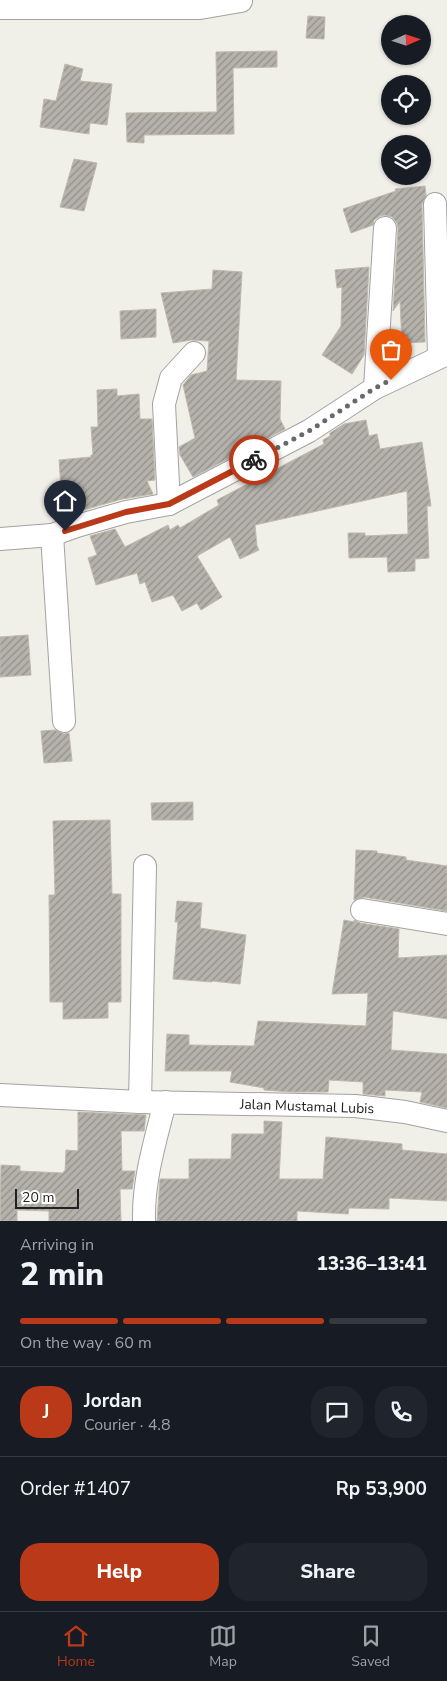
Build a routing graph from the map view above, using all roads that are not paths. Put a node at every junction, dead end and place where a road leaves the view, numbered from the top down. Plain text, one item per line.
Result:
1 (241, 2) dead end
2 (32, 4) edge
3 (0, 8) edge
4 (435, 204) dead end
5 (384, 228) dead end
6 (194, 353) dead end
7 (443, 356) edge
8 (375, 388) junction
9 (169, 504) junction
10 (52, 535) junction
11 (0, 539) edge
12 (64, 721) dead end
13 (145, 866) dead end
14 (362, 910) dead end
15 (447, 924) edge
16 (0, 1095) edge
17 (140, 1102) junction
18 (165, 1102) junction
19 (447, 1121) edge
20 (144, 1221) edge

1 - 2 street
2 - 3 street
4 - 7 street
5 - 8 street
6 - 9 street
7 - 8 street
8 - 9 street
9 - 10 street
10 - 11 street
10 - 12 street
13 - 17 street
14 - 15 street
16 - 17 street, Jalan Mustamal Lubis
17 - 18 street, Jalan Mustamal Lubis
18 - 19 street, Jalan Mustamal Lubis
18 - 20 street

